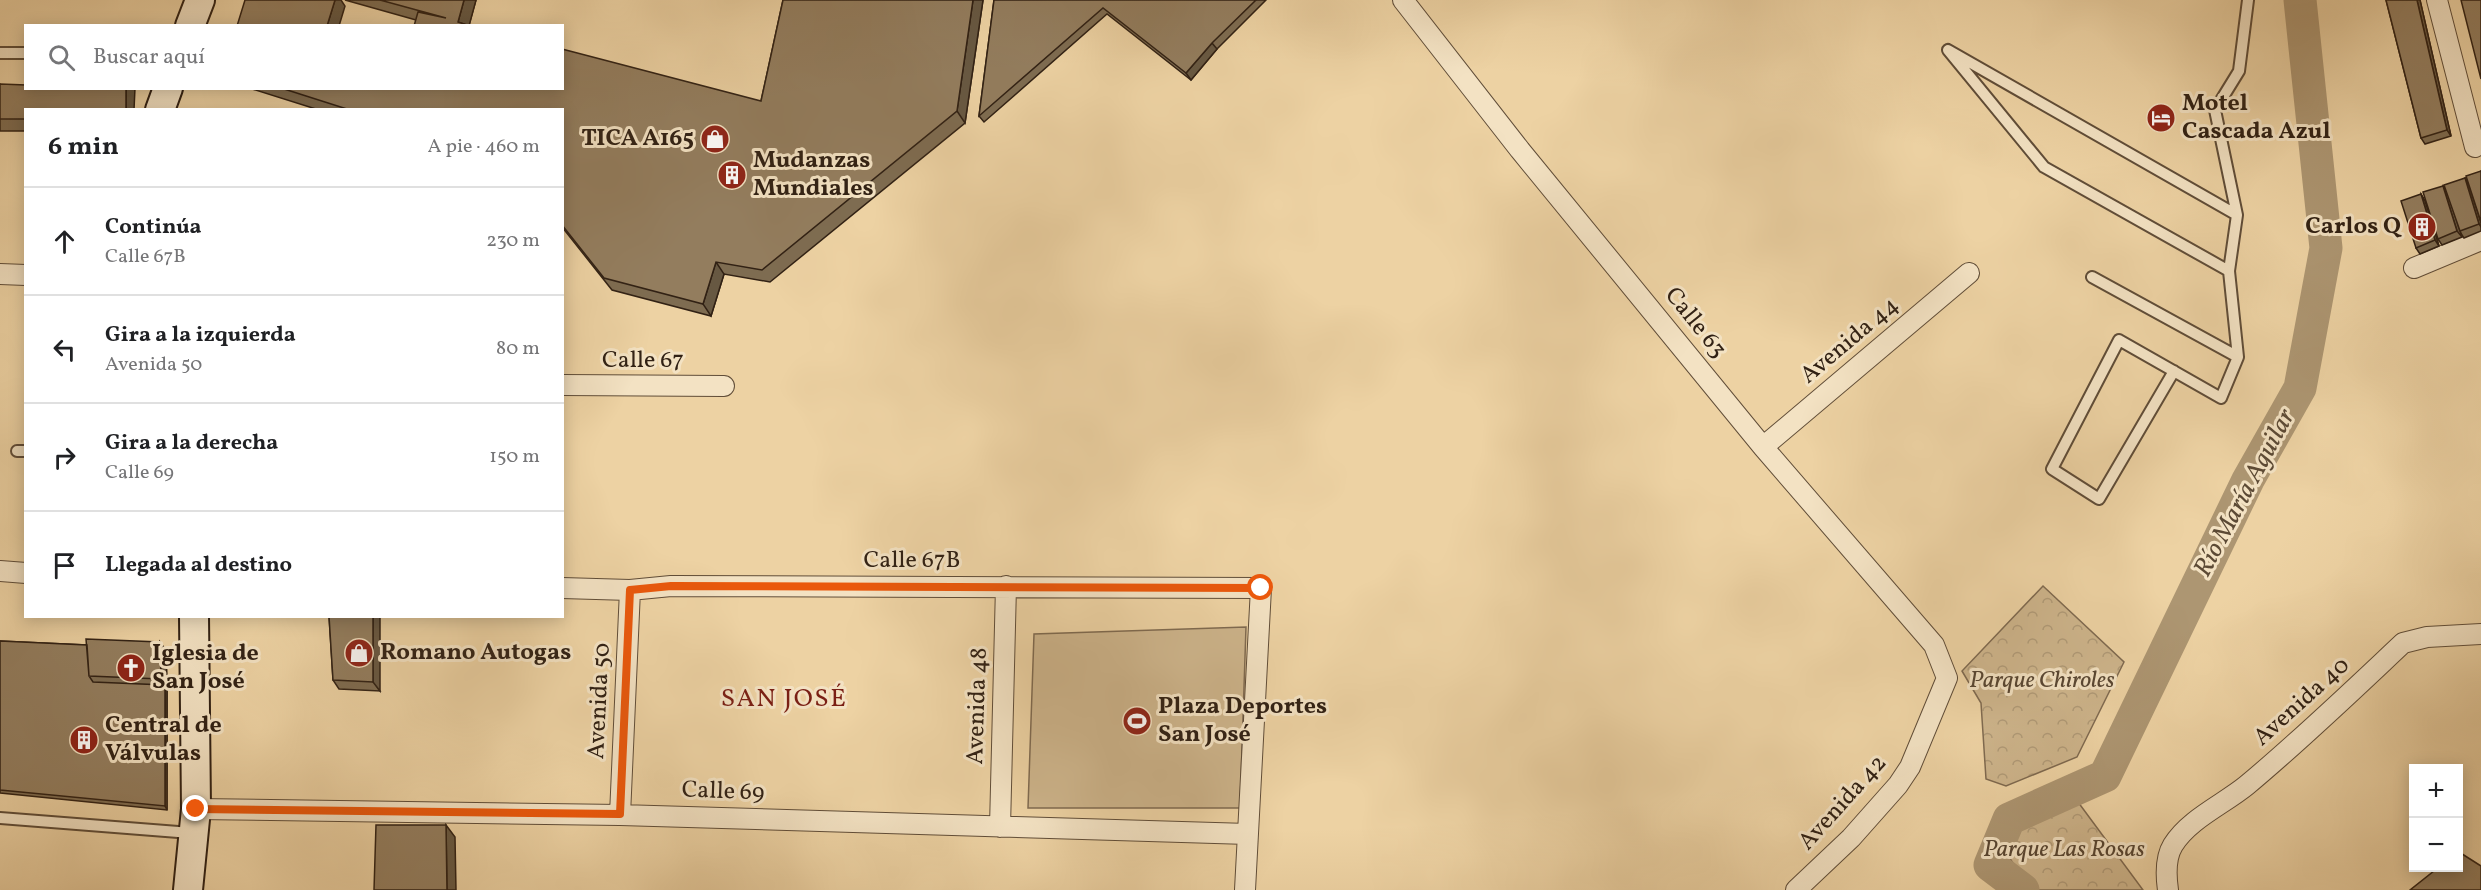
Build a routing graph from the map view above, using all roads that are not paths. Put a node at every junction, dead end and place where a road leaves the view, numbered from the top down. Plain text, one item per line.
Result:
1 (200, 0) edge
2 (1403, 0) edge
3 (2248, 0) edge
4 (2437, 0) edge
5 (191, 24) edge
6 (24, 52) edge
7 (0, 53) edge
8 (167, 90) edge
9 (161, 108) edge
10 (2475, 147) dead end
11 (2237, 215) junction
12 (2481, 240) edge
13 (2414, 268) dead end
14 (2229, 271) junction
15 (1969, 273) dead end
16 (0, 274) edge
17 (24, 275) edge
18 (2092, 277) dead end
19 (2238, 357) junction
20 (2174, 371) junction
21 (564, 385) edge
22 (724, 386) dead end
23 (1763, 447) junction
24 (0, 571) edge
25 (24, 573) edge
26 (1006, 586) junction
27 (564, 588) edge
28 (630, 590) junction
29 (194, 618) edge
30 (2481, 634) edge
31 (1947, 678) joint
32 (620, 814) junction
33 (0, 818) edge
34 (195, 821) junction
35 (1000, 827) junction
36 (1248, 834) junction
37 (189, 890) edge
38 (1245, 890) edge
39 (1796, 890) edge
40 (2168, 890) edge

1 - 5 street
2 - 23 street, Calle 63
3 - 11 lane
4 - 10 street
6 - 7 lane
8 - 9 street
11 - 14 lane
11 - 14 lane
12 - 13 street
14 - 19 lane
15 - 23 street, Avenida 44
16 - 17 street
18 - 19 lane
19 - 20 lane
20 - 20 lane
21 - 22 street, Calle 67
23 - 31 street, Calle 63
24 - 25 street
26 - 28 street, Calle 67B
26 - 35 street, Avenida 48
26 - 36 street, Calle 67B
27 - 28 street, Calle 67B
28 - 32 street, Avenida 50
29 - 34 street
30 - 40 street, Avenida 40
31 - 39 street, Avenida 42
32 - 34 street, Calle 69
32 - 35 street, Calle 69
33 - 34 lane
34 - 37 street
35 - 36 street, Calle 69
36 - 38 street

